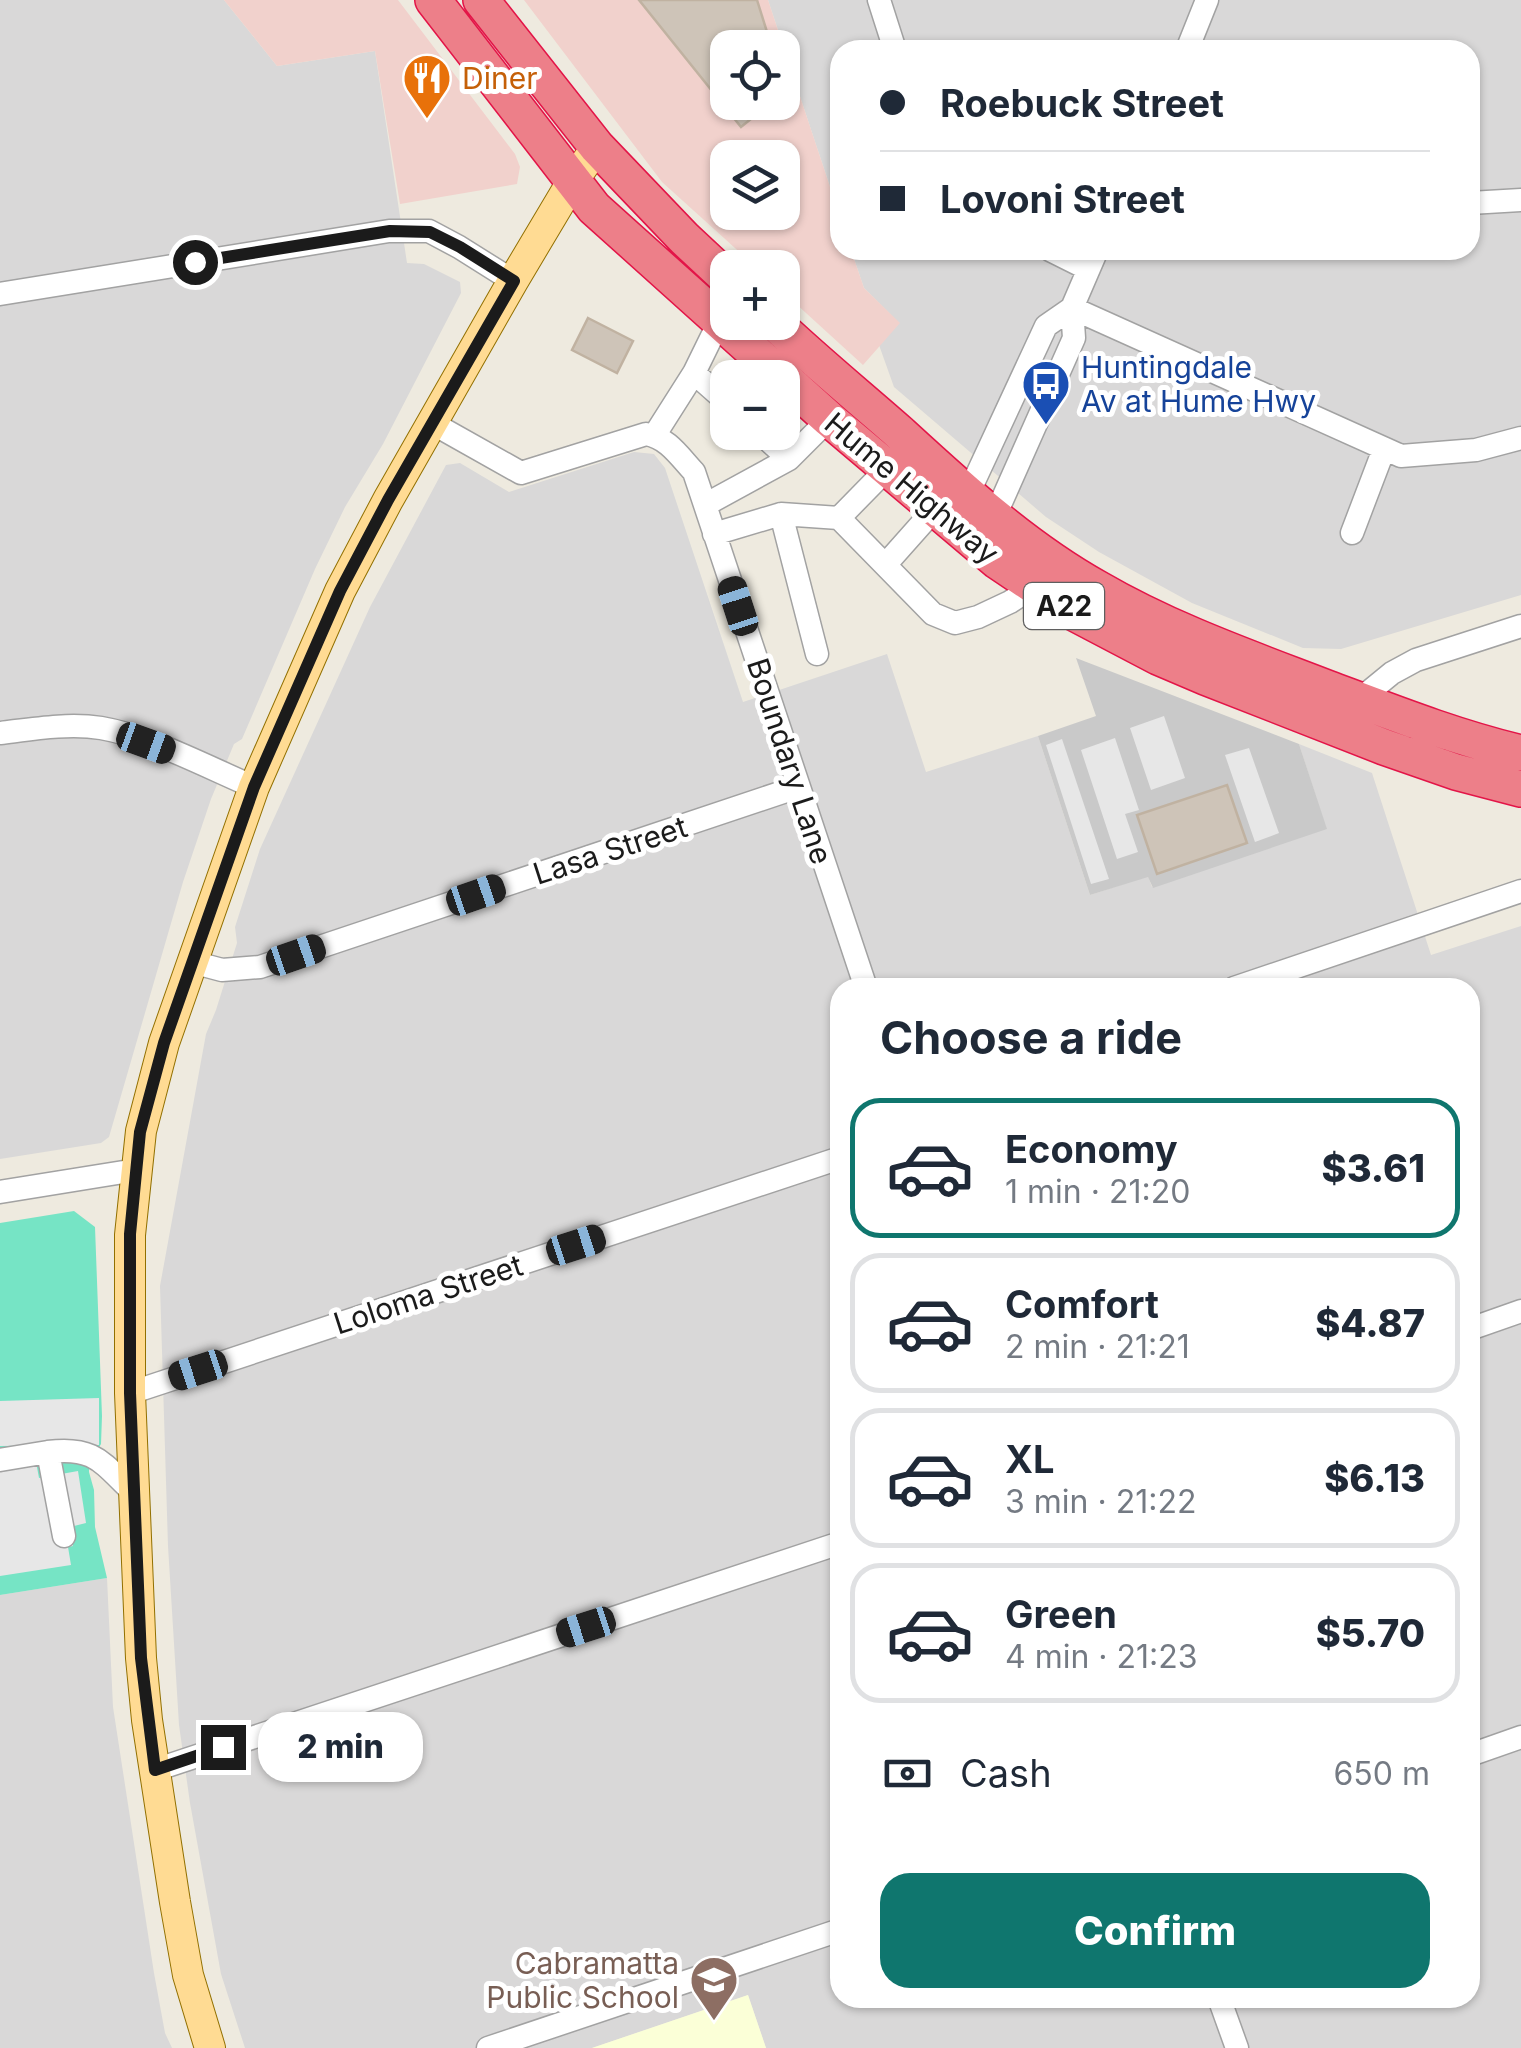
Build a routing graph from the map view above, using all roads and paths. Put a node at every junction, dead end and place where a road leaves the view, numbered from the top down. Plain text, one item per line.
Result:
1 (433, 0) edge
2 (480, 0) edge
3 (879, 0) edge
4 (1207, 0) edge
5 (892, 40) edge
6 (1190, 40) edge
7 (597, 147) junction
8 (572, 182) junction
9 (1521, 200) edge
10 (1480, 203) edge
11 (1092, 260) edge
12 (710, 262) edge
13 (514, 281) junction
14 (0, 294) edge
15 (1072, 308) junction
16 (710, 314) edge
17 (710, 340) edge
18 (740, 340) edge
19 (794, 340) edge
20 (694, 373) junction
21 (710, 388) edge
22 (829, 418) junction
23 (432, 423) junction
24 (654, 436) junction
25 (1521, 438) edge
26 (1384, 449) junction
27 (778, 450) edge
28 (789, 460) junction
29 (887, 468) junction
30 (968, 494) junction
31 (705, 505) junction
32 (934, 510) junction
33 (781, 514) junction
34 (996, 516) junction
35 (839, 518) junction
36 (1352, 532) dead end
37 (714, 534) junction
38 (886, 564) junction
39 (1033, 587) junction
40 (1521, 626) edge
41 (817, 654) dead end
42 (1360, 700) junction
43 (0, 733) edge
44 (1521, 754) edge
45 (254, 787) junction
46 (798, 787) junction
47 (1521, 789) edge
48 (1521, 890) edge
49 (192, 962) junction
50 (863, 978) edge
51 (1263, 978) edge
52 (830, 1161) edge
53 (136, 1170) junction
54 (0, 1192) edge
55 (1521, 1311) edge
56 (1480, 1325) edge
57 (130, 1393) junction
58 (48, 1452) junction
59 (0, 1460) edge
60 (134, 1493) junction
61 (64, 1536) dead end
62 (830, 1545) edge
63 (1521, 1738) edge
64 (1480, 1751) edge
65 (155, 1770) junction
66 (830, 1933) edge
67 (1223, 2008) edge
68 (210, 2048) edge
69 (488, 2048) edge
70 (1237, 2048) edge

1 - 8 highway, Hume Highway / A22
2 - 7 highway
3 - 5 street
4 - 6 street
7 - 8 main road
7 - 12 highway
8 - 13 main road
8 - 16 highway, Hume Highway / A22
9 - 10 street
11 - 15 street
13 - 14 street
13 - 23 main road
15 - 26 street
15 - 30 street
15 - 34 street
17 - 20 street
18 - 22 highway, Hume Highway / A22
19 - 30 highway, Hume Highway / A22
20 - 21 street
20 - 24 street
22 - 28 street
22 - 29 highway, Hume Highway / A22
23 - 24 street
23 - 45 main road
24 - 31 street, Boundary Lane
25 - 26 street
26 - 36 street
27 - 28 street
28 - 31 street
29 - 32 highway, Hume Highway / A22
29 - 35 street
30 - 34 highway, Hume Highway / A22
31 - 37 street, Boundary Lane
32 - 38 street
32 - 39 highway, Hume Highway / A22
33 - 35 street
33 - 37 street
33 - 41 street
34 - 42 highway, Hume Highway / A22
35 - 38 street
37 - 46 street, Boundary Lane
38 - 39 street
39 - 47 highway, Hume Highway / A22
40 - 42 street
42 - 44 highway, Hume Highway / A22
43 - 45 street
45 - 49 main road
46 - 49 street, Lasa Street
46 - 50 street, Boundary Lane
48 - 51 street
49 - 53 main road
52 - 57 street, Loloma Street
53 - 54 street
53 - 57 main road
55 - 56 street
57 - 60 main road
58 - 59 street
58 - 60 street
58 - 61 street
60 - 65 main road
62 - 65 street
63 - 64 street
65 - 68 main road
66 - 69 street
67 - 70 street

